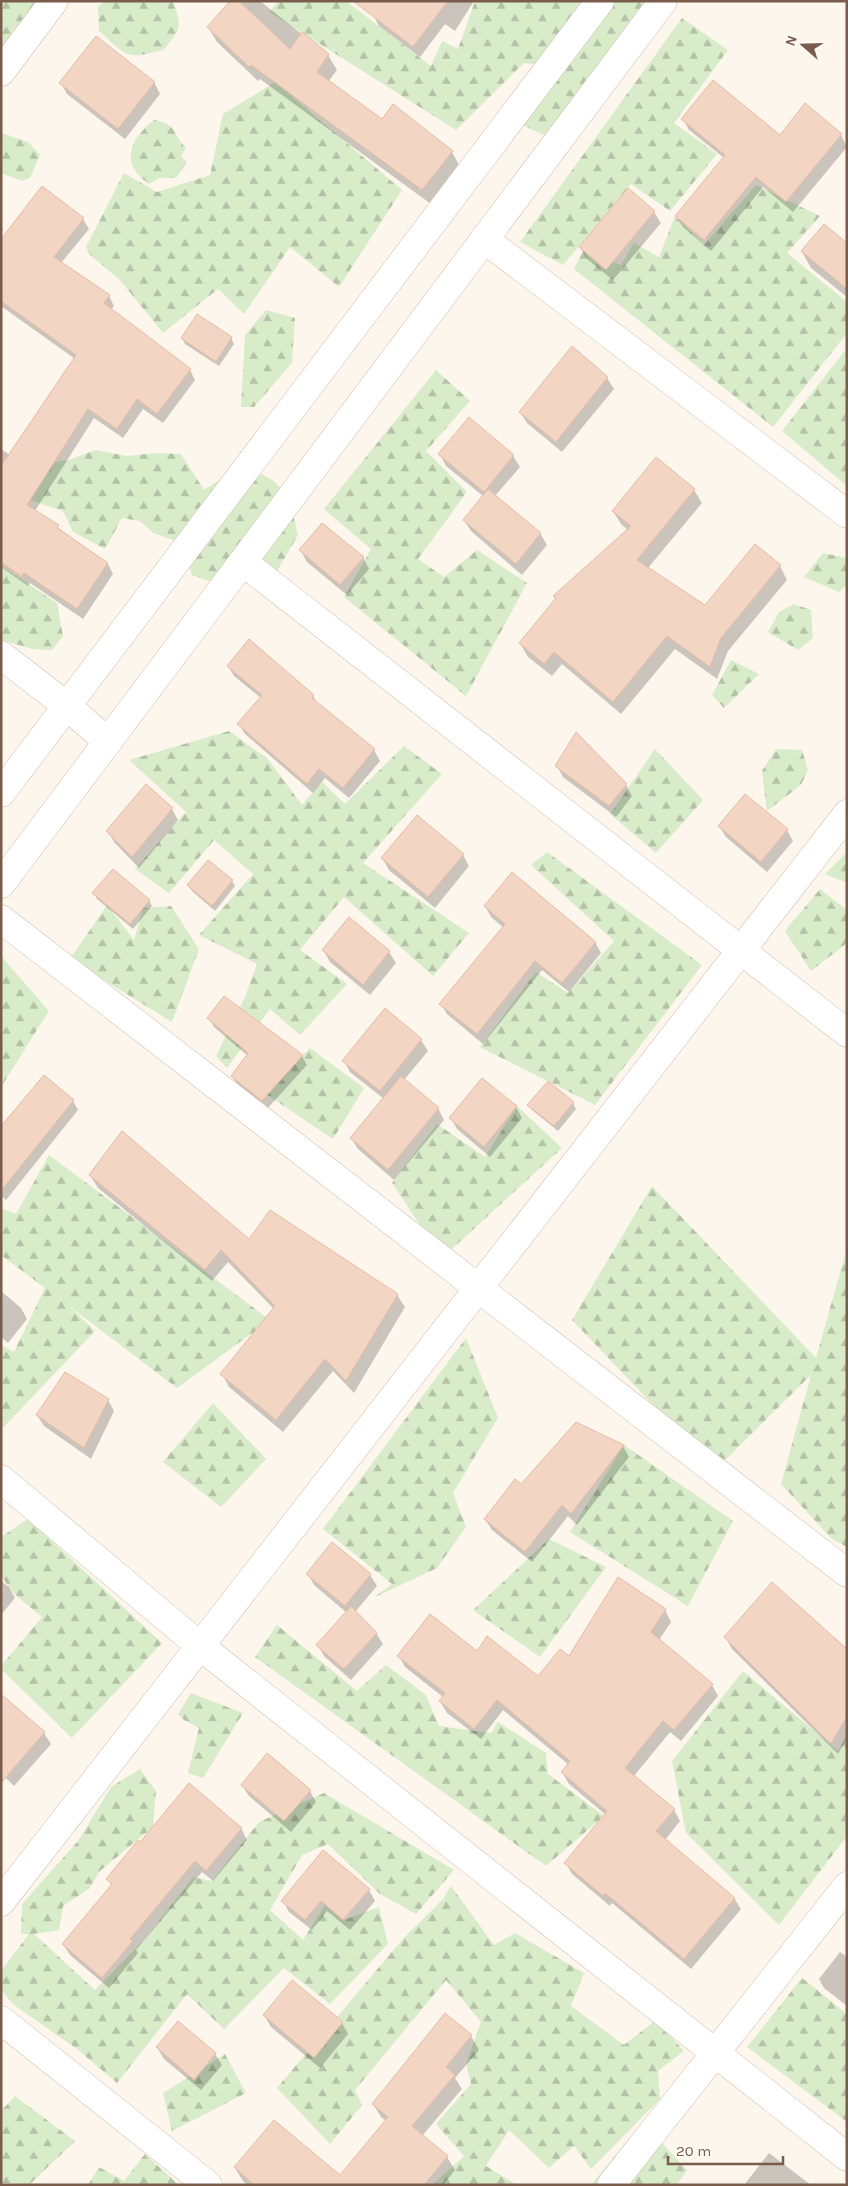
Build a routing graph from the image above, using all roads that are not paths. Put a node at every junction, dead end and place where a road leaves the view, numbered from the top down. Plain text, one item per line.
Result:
1 (54, 1) edge
2 (600, 1) edge
3 (663, 1) edge
4 (1, 72) edge
5 (484, 239) junction
6 (847, 514) edge
7 (243, 562) junction
8 (1, 656) edge
9 (66, 706) junction
10 (108, 742) junction
11 (1, 792) edge
12 (847, 814) edge
13 (1, 884) edge
14 (1, 920) edge
15 (740, 950) junction
16 (847, 1033) edge
17 (479, 1287) junction
18 (1, 1479) edge
19 (847, 1572) edge
20 (200, 1646) junction
21 (847, 1886) edge
22 (1, 1902) edge
23 (1, 2020) edge
24 (715, 2053) junction
25 (847, 2157) edge
26 (208, 2185) edge
27 (611, 2185) edge

1 - 4 street
2 - 9 street
3 - 5 street
5 - 6 street
5 - 7 street
7 - 10 street
7 - 15 street
8 - 9 street
9 - 10 street
9 - 11 street
10 - 13 street
12 - 15 street
14 - 17 street
15 - 16 street
15 - 17 street
17 - 19 street
17 - 20 street
18 - 20 street
20 - 22 street
20 - 24 street
21 - 24 street
23 - 26 street
24 - 25 street
24 - 27 street

